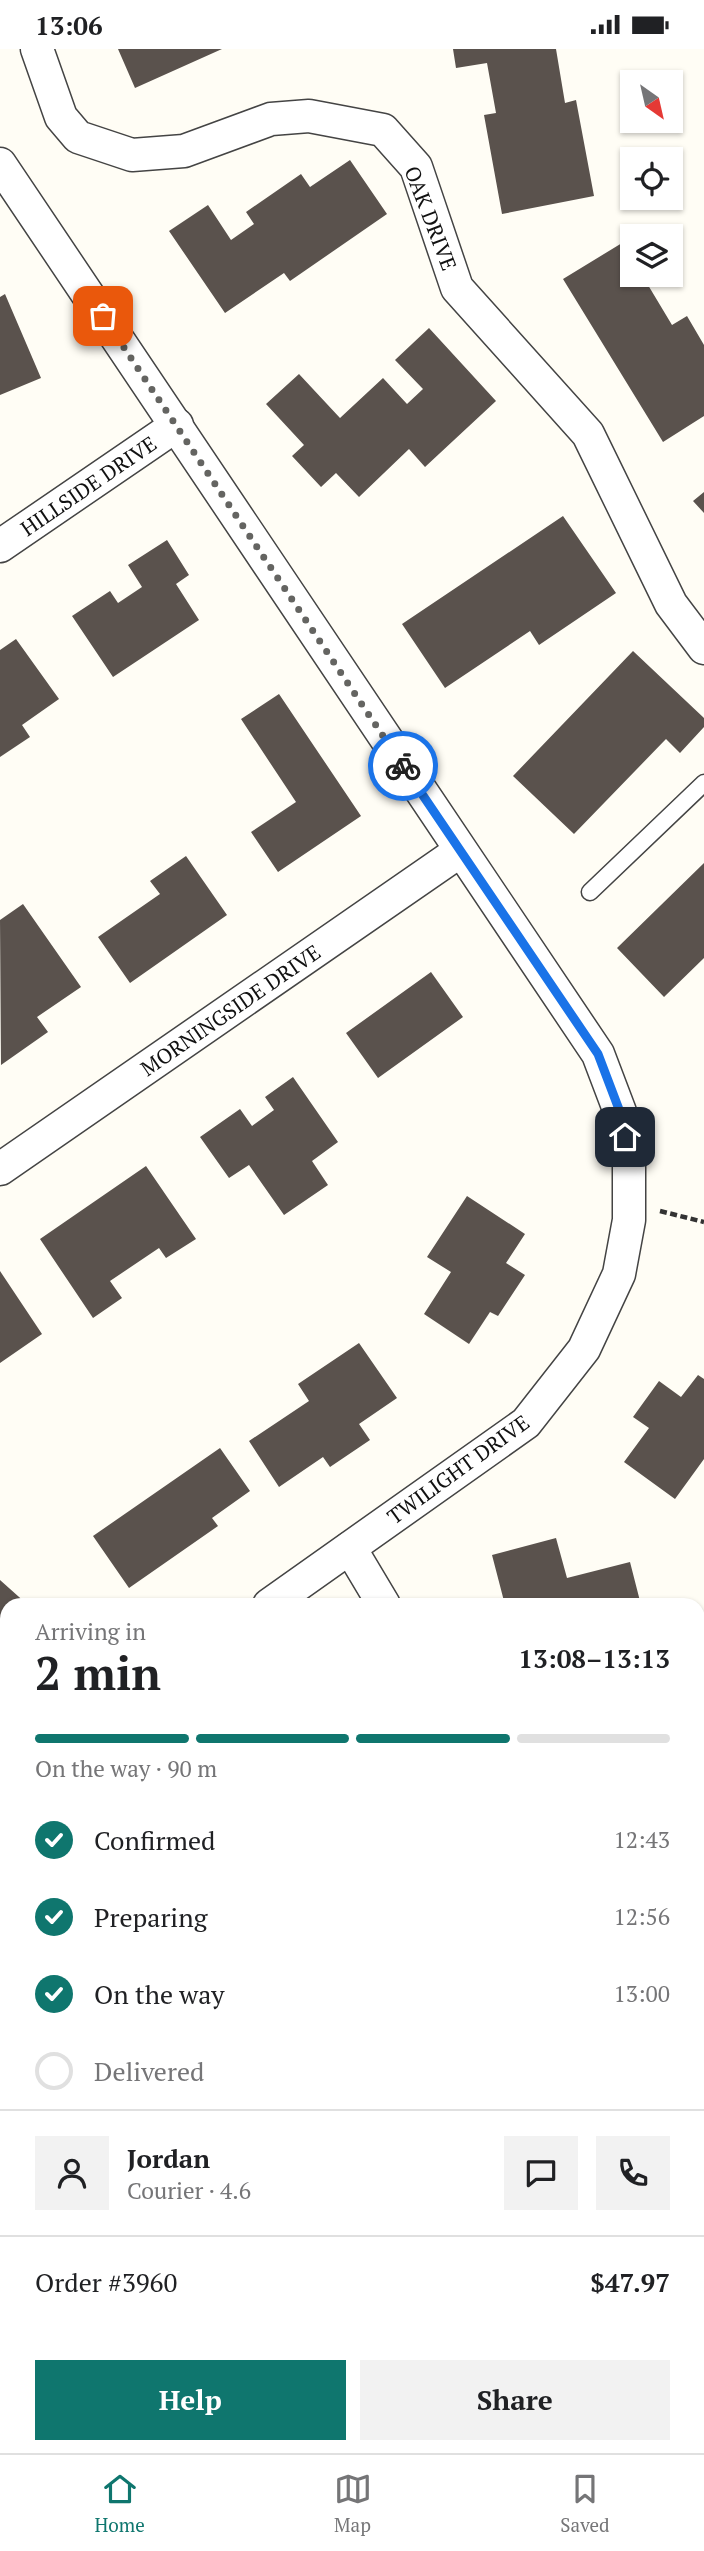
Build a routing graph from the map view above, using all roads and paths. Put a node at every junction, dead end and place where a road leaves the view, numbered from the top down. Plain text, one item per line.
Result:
1 (37, 49) edge
2 (0, 164) edge
3 (177, 425) junction
4 (0, 546) edge
5 (704, 648) edge
6 (704, 783) edge
7 (460, 851) junction
8 (590, 892) dead end
9 (0, 1169) edge
10 (650, 1208) dead end
11 (704, 1222) edge
12 (349, 1548) junction
13 (279, 1598) edge
14 (380, 1598) edge

1 - 5 street, OAK DRIVE
2 - 3 street, TWILIGHT DRIVE
3 - 4 street, HILLSIDE DRIVE
3 - 7 street, TWILIGHT DRIVE
6 - 8 lane
7 - 9 street, MORNINGSIDE DRIVE
7 - 12 street, TWILIGHT DRIVE
10 - 11 path
12 - 13 street, TWILIGHT DRIVE
12 - 14 street

